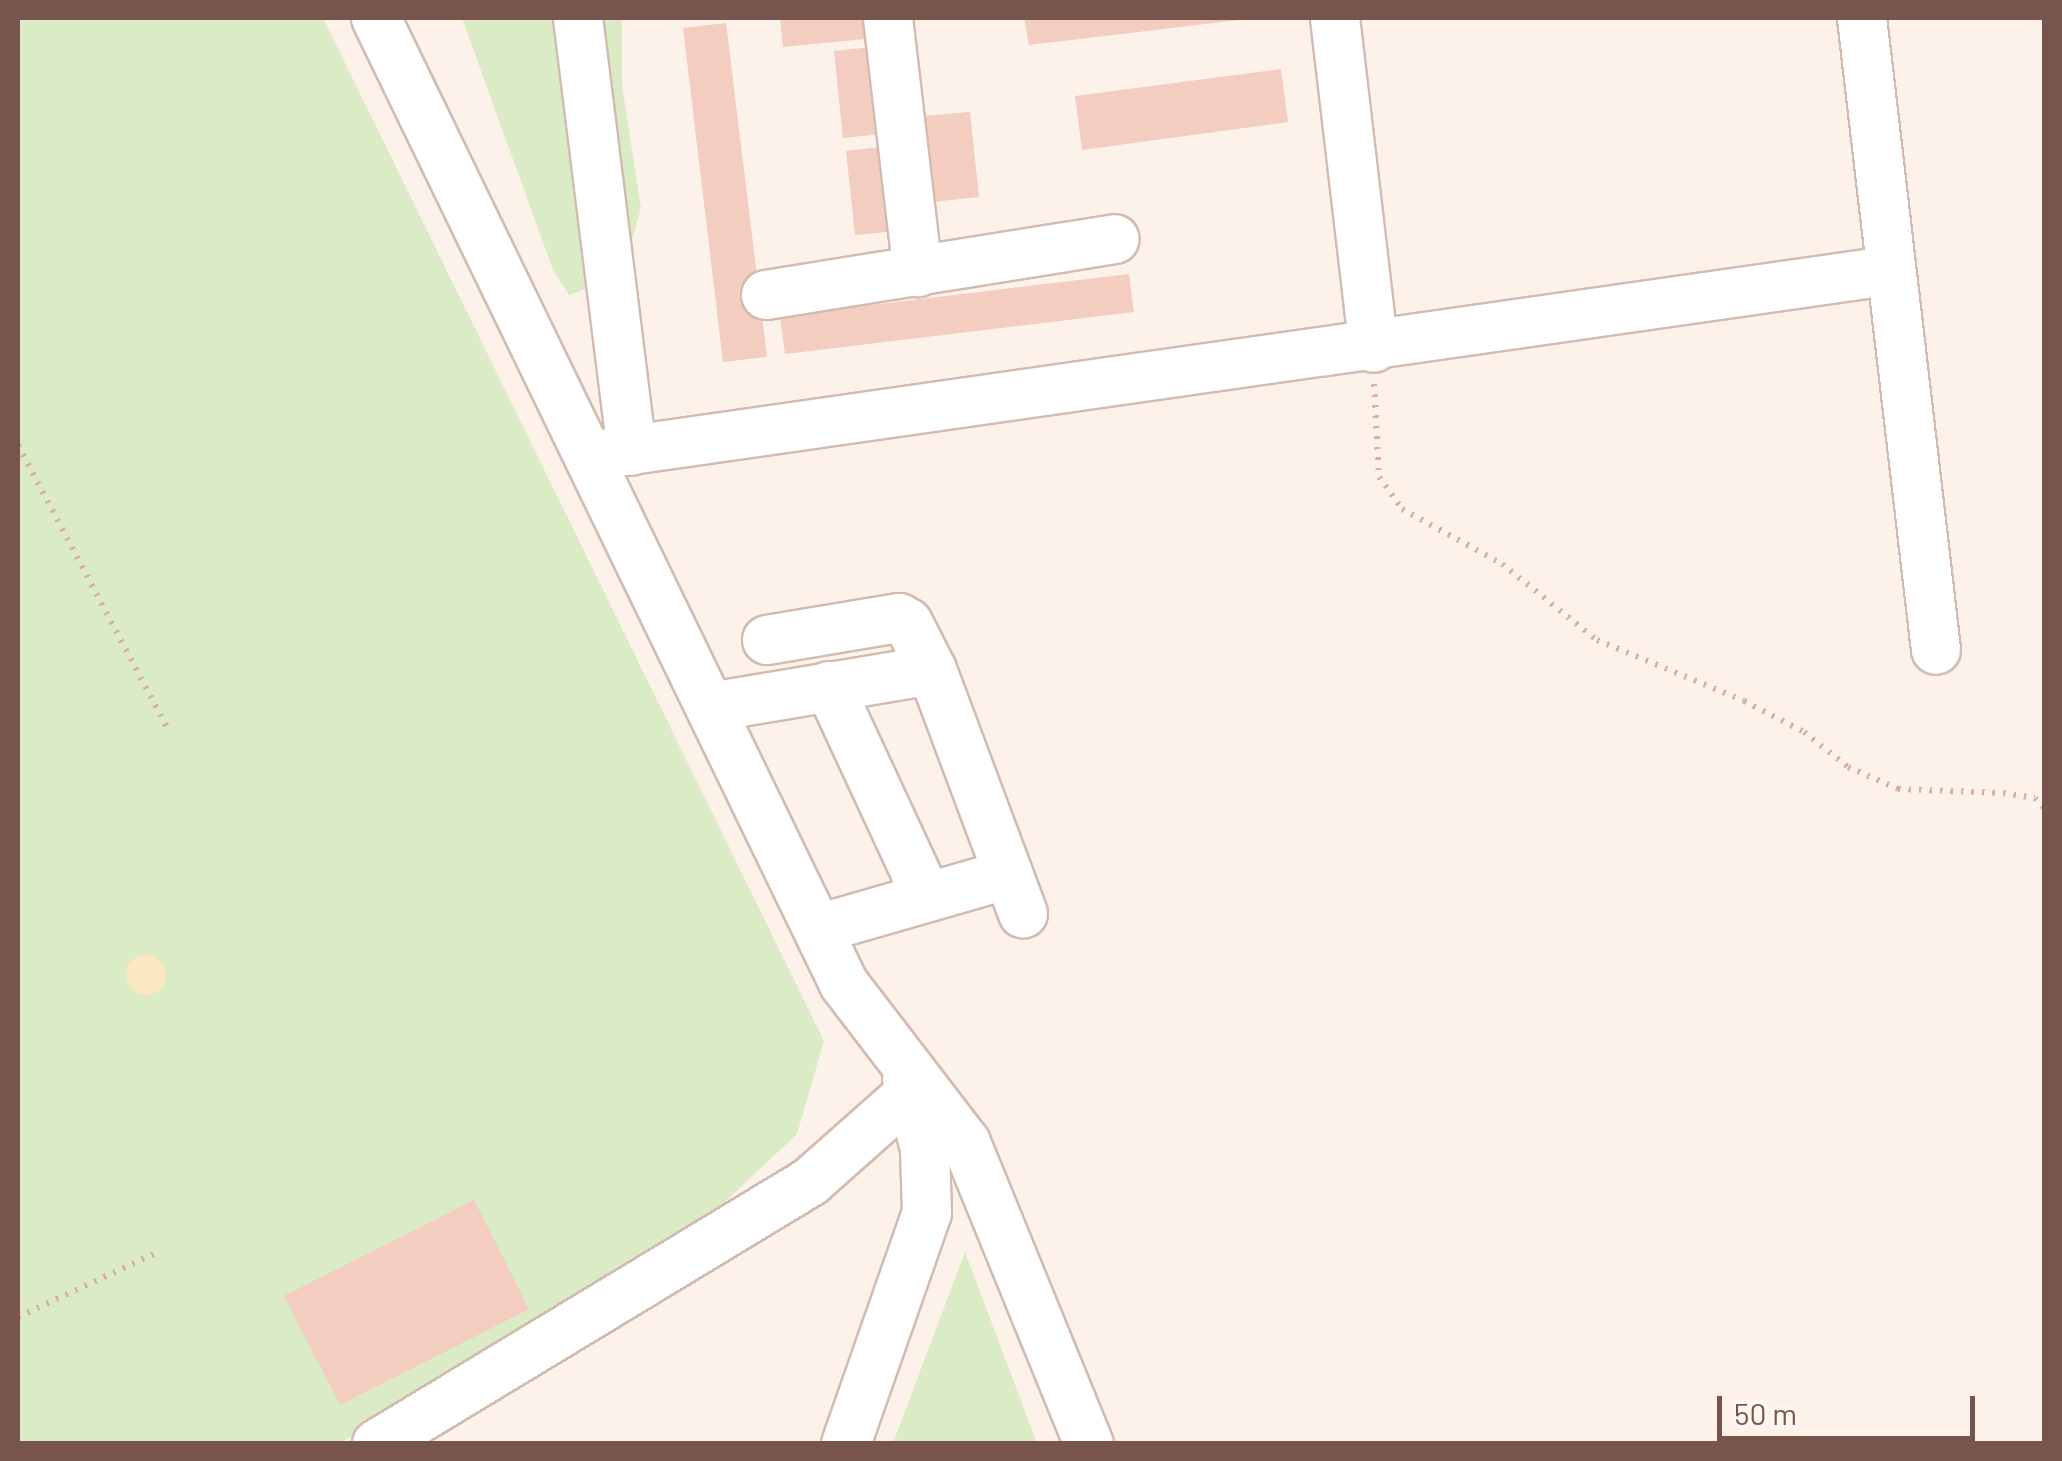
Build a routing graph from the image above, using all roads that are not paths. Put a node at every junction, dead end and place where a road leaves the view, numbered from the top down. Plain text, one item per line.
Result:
1 (376, 18) edge
2 (578, 18) edge
3 (888, 18) edge
4 (1335, 18) edge
5 (1862, 18) edge
6 (1115, 240) dead end
7 (918, 272) junction
8 (1887, 272) junction
9 (766, 295) dead end
10 (1374, 348) junction
11 (610, 453) junction
12 (767, 640) dead end
13 (1936, 650) dead end
14 (932, 670) junction
15 (829, 686) junction
16 (711, 707) junction
17 (927, 897) junction
18 (818, 929) junction
19 (907, 1078) junction
20 (377, 1444) edge
21 (846, 1444) edge
22 (1089, 1444) edge

1 - 11 lane
2 - 11 lane
3 - 7 lane
4 - 10 lane
5 - 8 lane
6 - 7 lane
7 - 9 lane
8 - 10 lane
8 - 13 lane
10 - 11 lane
11 - 16 lane
12 - 14 lane
14 - 15 lane
14 - 17 lane
15 - 16 lane
15 - 17 lane
16 - 18 lane
17 - 18 lane
18 - 19 lane
19 - 20 lane
19 - 21 lane
19 - 22 lane

